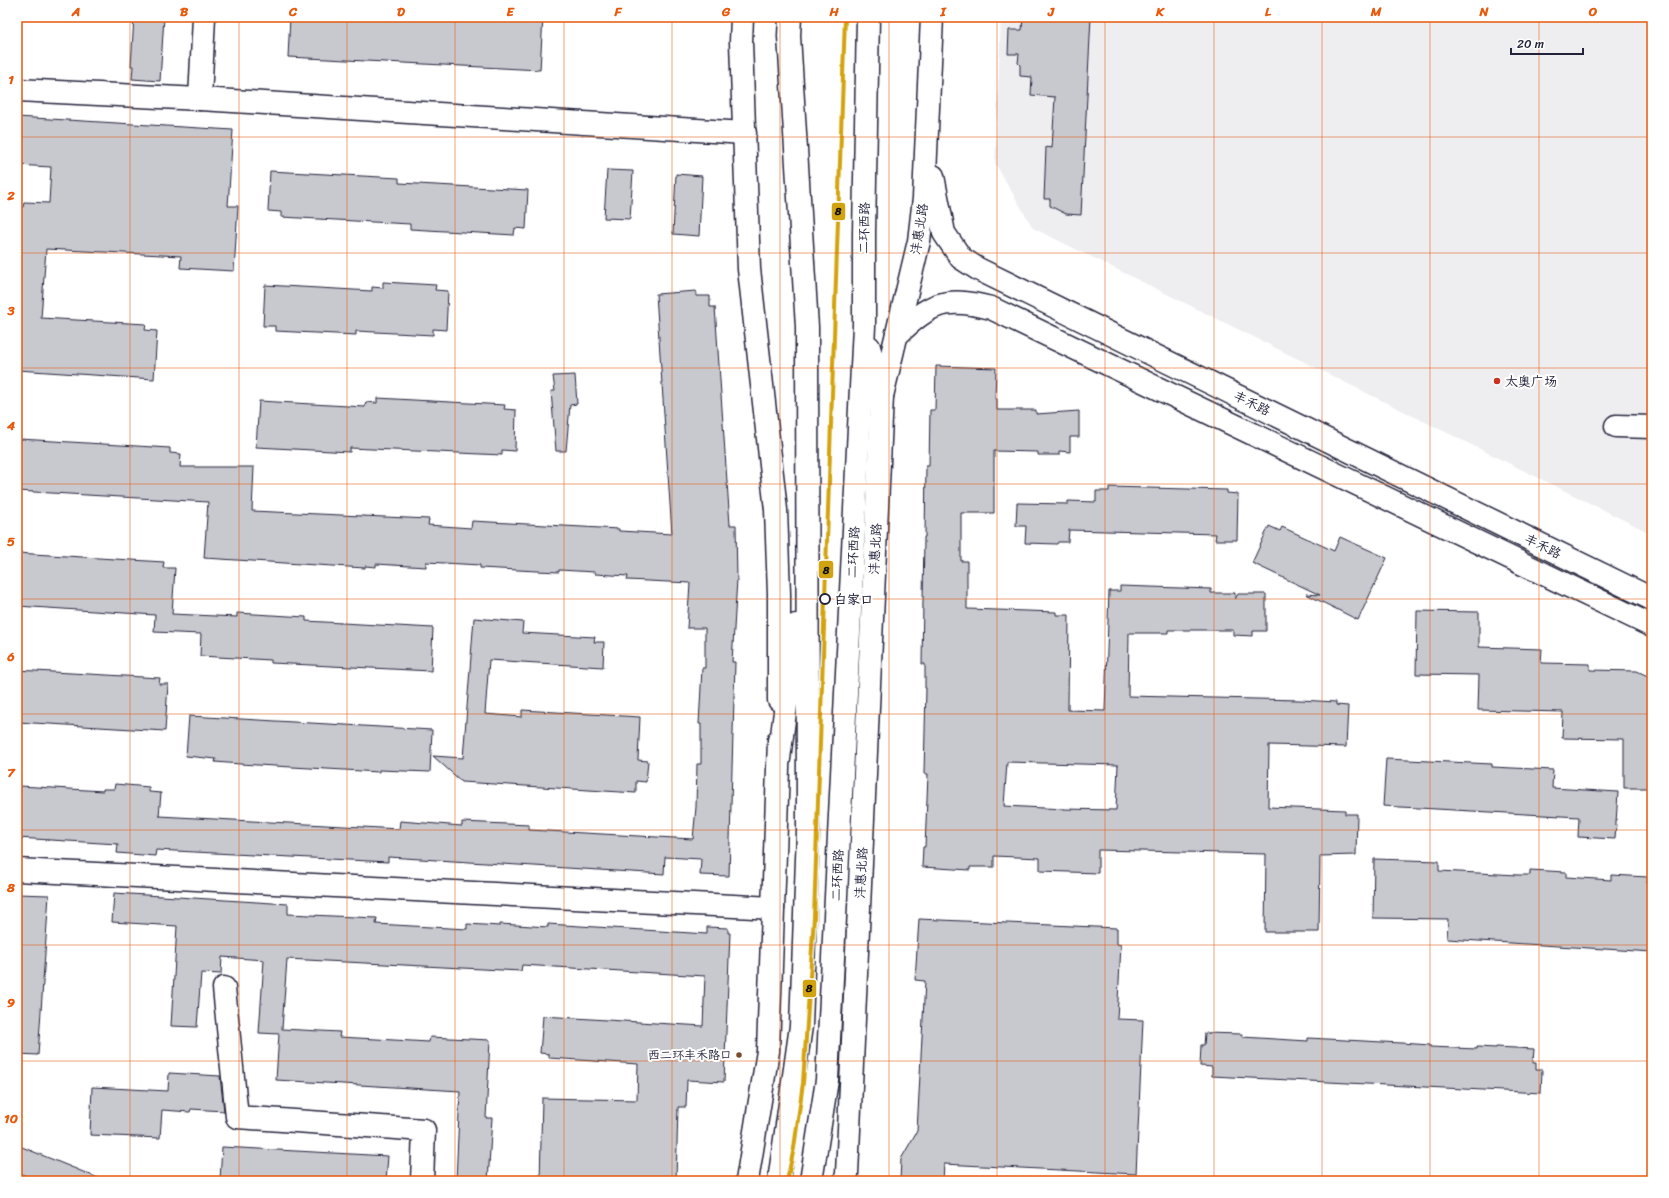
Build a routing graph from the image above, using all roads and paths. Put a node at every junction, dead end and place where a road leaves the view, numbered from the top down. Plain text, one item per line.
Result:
1 (204, 17) edge
2 (742, 17) edge
3 (868, 17) edge
4 (932, 17) edge
5 (789, 26) edge
6 (17, 90) edge
7 (200, 99) junction
8 (745, 134) junction
9 (926, 146) junction
10 (864, 326) junction
11 (897, 335) junction
12 (882, 396) junction
13 (1616, 426) dead end
14 (1652, 427) edge
15 (808, 536) junction
16 (1652, 599) edge
17 (1652, 626) edge
18 (779, 759) junction
19 (17, 870) edge
20 (774, 908) junction
21 (224, 988) dead end
22 (847, 1179) edge
23 (422, 1181) edge
24 (747, 1181) edge
25 (779, 1181) edge
26 (811, 1181) edge

1 - 7 main road
2 - 8 main road
3 - 10 main road, 二环西路
4 - 9 main road, 沣惠北路
5 - 15 main road
6 - 7 main road
7 - 8 main road
8 - 18 main road
9 - 11 main road, 沣惠北路
9 - 16 main road, 丰禾路
10 - 12 main road
10 - 26 main road, 二环西路
11 - 12 main road, 沣惠北路
11 - 17 main road, 丰禾路
12 - 22 main road, 沣惠北路
13 - 14 main road
15 - 18 main road
15 - 25 main road
18 - 20 main road
19 - 20 main road
20 - 24 main road
21 - 23 main road

